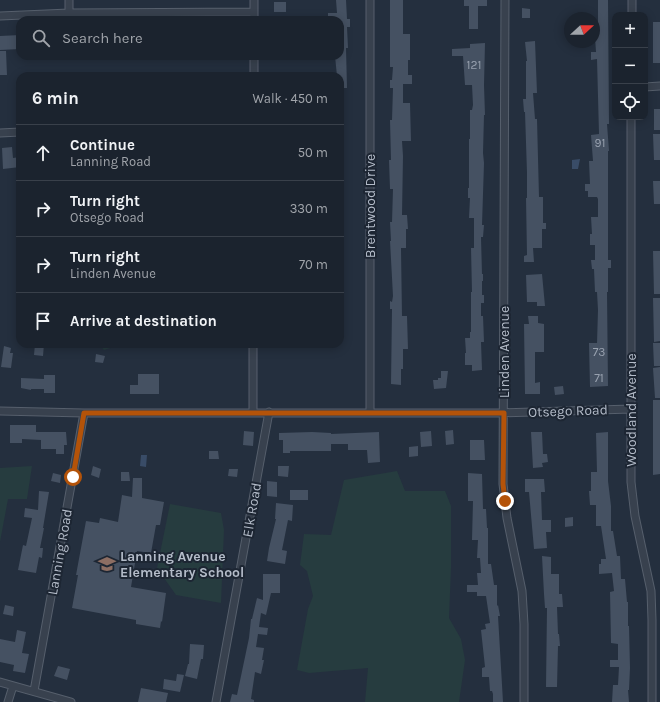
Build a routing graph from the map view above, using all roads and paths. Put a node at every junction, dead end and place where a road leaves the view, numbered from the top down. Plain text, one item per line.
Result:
1 (69, 0) edge
2 (254, 0) edge
3 (370, 0) edge
4 (504, 0) edge
5 (632, 0) edge
6 (254, 12) junction
7 (632, 12) edge
8 (69, 13) junction
9 (0, 16) edge
10 (254, 16) edge
11 (254, 60) edge
12 (254, 72) edge
13 (660, 86) edge
14 (648, 87) edge
15 (631, 120) edge
16 (16, 132) edge
17 (0, 133) edge
18 (253, 348) edge
19 (631, 409) junction
20 (0, 411) edge
21 (254, 412) junction
22 (270, 412) junction
23 (370, 412) junction
24 (84, 413) junction
25 (504, 413) junction
26 (0, 682) edge
27 (13, 686) junction
28 (34, 691) junction
29 (8, 702) edge
30 (71, 702) edge
31 (216, 702) edge
32 (524, 702) edge
33 (652, 702) edge

1 - 8 street
2 - 6 street
3 - 23 street, Brentwood Drive
4 - 25 street, Linden Avenue
5 - 7 street
6 - 8 street
6 - 10 street
8 - 9 street
11 - 12 street
13 - 14 street
15 - 19 street, Woodland Avenue
16 - 17 street
18 - 21 street
19 - 25 street, Otsego Road
19 - 33 street, Woodland Avenue
20 - 24 street, Otsego Road
21 - 22 street, Otsego Road
21 - 24 street, Otsego Road
22 - 23 street, Otsego Road
22 - 31 street, Elk Road
23 - 25 street, Otsego Road
24 - 28 street, Lanning Road
25 - 32 street, Linden Avenue
26 - 27 street
27 - 28 street
27 - 29 street
28 - 30 street

